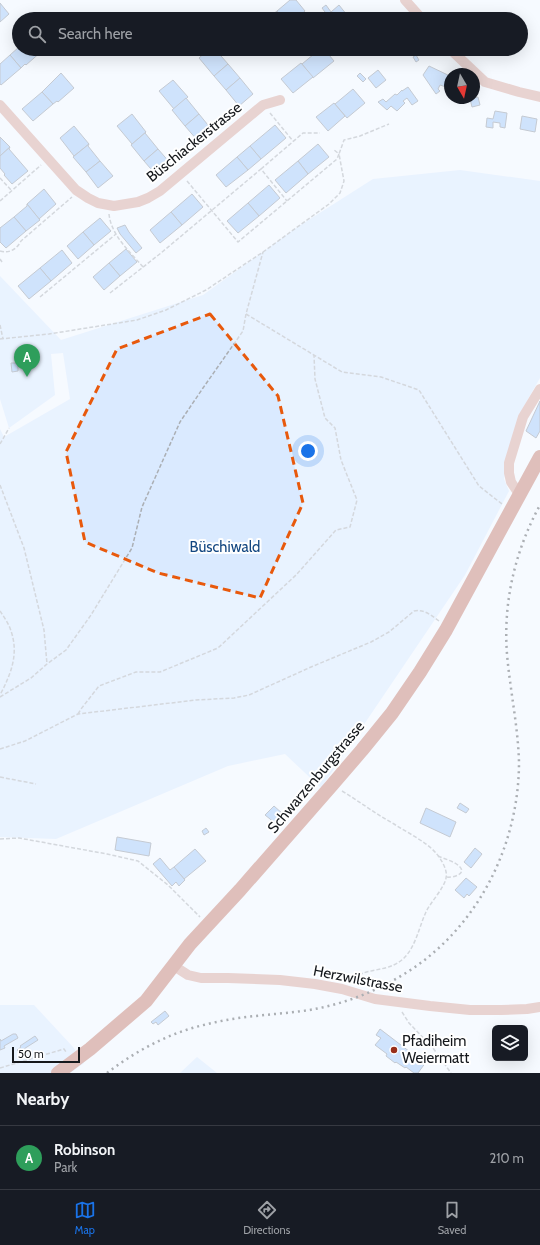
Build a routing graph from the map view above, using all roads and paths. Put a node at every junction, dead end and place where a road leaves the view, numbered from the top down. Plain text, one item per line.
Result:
1 (405, 0) edge
2 (416, 12) edge
3 (457, 56) edge
4 (540, 97) edge
5 (280, 100) dead end
6 (0, 105) edge
7 (264, 105) junction
8 (389, 124) dead end
9 (320, 133) dead end
10 (293, 142) junction
11 (334, 149) dead end
12 (338, 154) junction
13 (43, 164) dead end
14 (261, 169) junction
15 (181, 173) junction
16 (0, 178) edge
17 (11, 190) junction
18 (73, 196) dead end
19 (0, 200) edge
20 (287, 201) junction
21 (211, 211) junction
22 (109, 212) dead end
23 (116, 234) junction
24 (0, 251) edge
25 (263, 252) junction
26 (0, 259) edge
27 (2, 262) dead end
28 (143, 267) junction
29 (110, 293) dead end
30 (40, 297) dead end
31 (246, 314) junction
32 (0, 325) edge
33 (0, 339) edge
34 (3, 339) junction
35 (314, 355) junction
36 (540, 389) edge
37 (9, 428) dead end
38 (0, 444) edge
39 (540, 457) edge
40 (0, 485) edge
41 (519, 494) junction
42 (510, 511) junction
43 (0, 611) edge
44 (446, 630) junction
45 (47, 664) junction
46 (0, 696) edge
47 (78, 714) junction
48 (0, 749) edge
49 (0, 777) edge
50 (36, 784) dead end
51 (332, 785) junction
52 (0, 839) edge
53 (438, 856) junction
54 (447, 877) junction
55 (208, 925) junction
56 (174, 966) junction
57 (342, 989) junction
58 (398, 1003) junction
59 (540, 1007) edge
60 (65, 1051) dead end
61 (0, 1068) edge
62 (58, 1073) edge
63 (451, 1073) edge

1 - 2 street
3 - 4 street
5 - 7 street, Büschiackerstrasse
6 - 15 street, Büschiackerstrasse
7 - 10 path
7 - 15 street, Büschiackerstrasse
8 - 12 path
9 - 10 path
10 - 14 path
11 - 12 path
12 - 20 path
12 - 25 path
13 - 17 path
14 - 20 path
14 - 21 path
15 - 21 path
16 - 17 path
17 - 19 path
18 - 24 path
20 - 21 path
21 - 28 path
22 - 23 path
23 - 28 path
23 - 30 path
25 - 31 path
25 - 34 path
26 - 27 path
28 - 29 path
31 - 35 path
31 - 45 path
32 - 34 path
33 - 34 path
35 - 42 path
35 - 47 path
36 - 41 street
37 - 38 path
39 - 41 main road, Schwarzenburgstrasse
40 - 45 path
41 - 42 main road, Schwarzenburgstrasse
42 - 44 main road, Schwarzenburgstrasse
43 - 46 path
44 - 47 path
44 - 51 main road, Schwarzenburgstrasse
45 - 46 path
47 - 48 path
49 - 50 path
51 - 53 path
51 - 55 main road, Schwarzenburgstrasse
52 - 55 path
53 - 54 path
53 - 54 path
54 - 57 path
55 - 56 main road, Schwarzenburgstrasse
56 - 57 street, Herzwilstrasse
56 - 62 main road, Schwarzenburgstrasse
57 - 58 street, Herzwilstrasse
58 - 59 street, Herzwilstrasse
58 - 63 path
60 - 61 path

